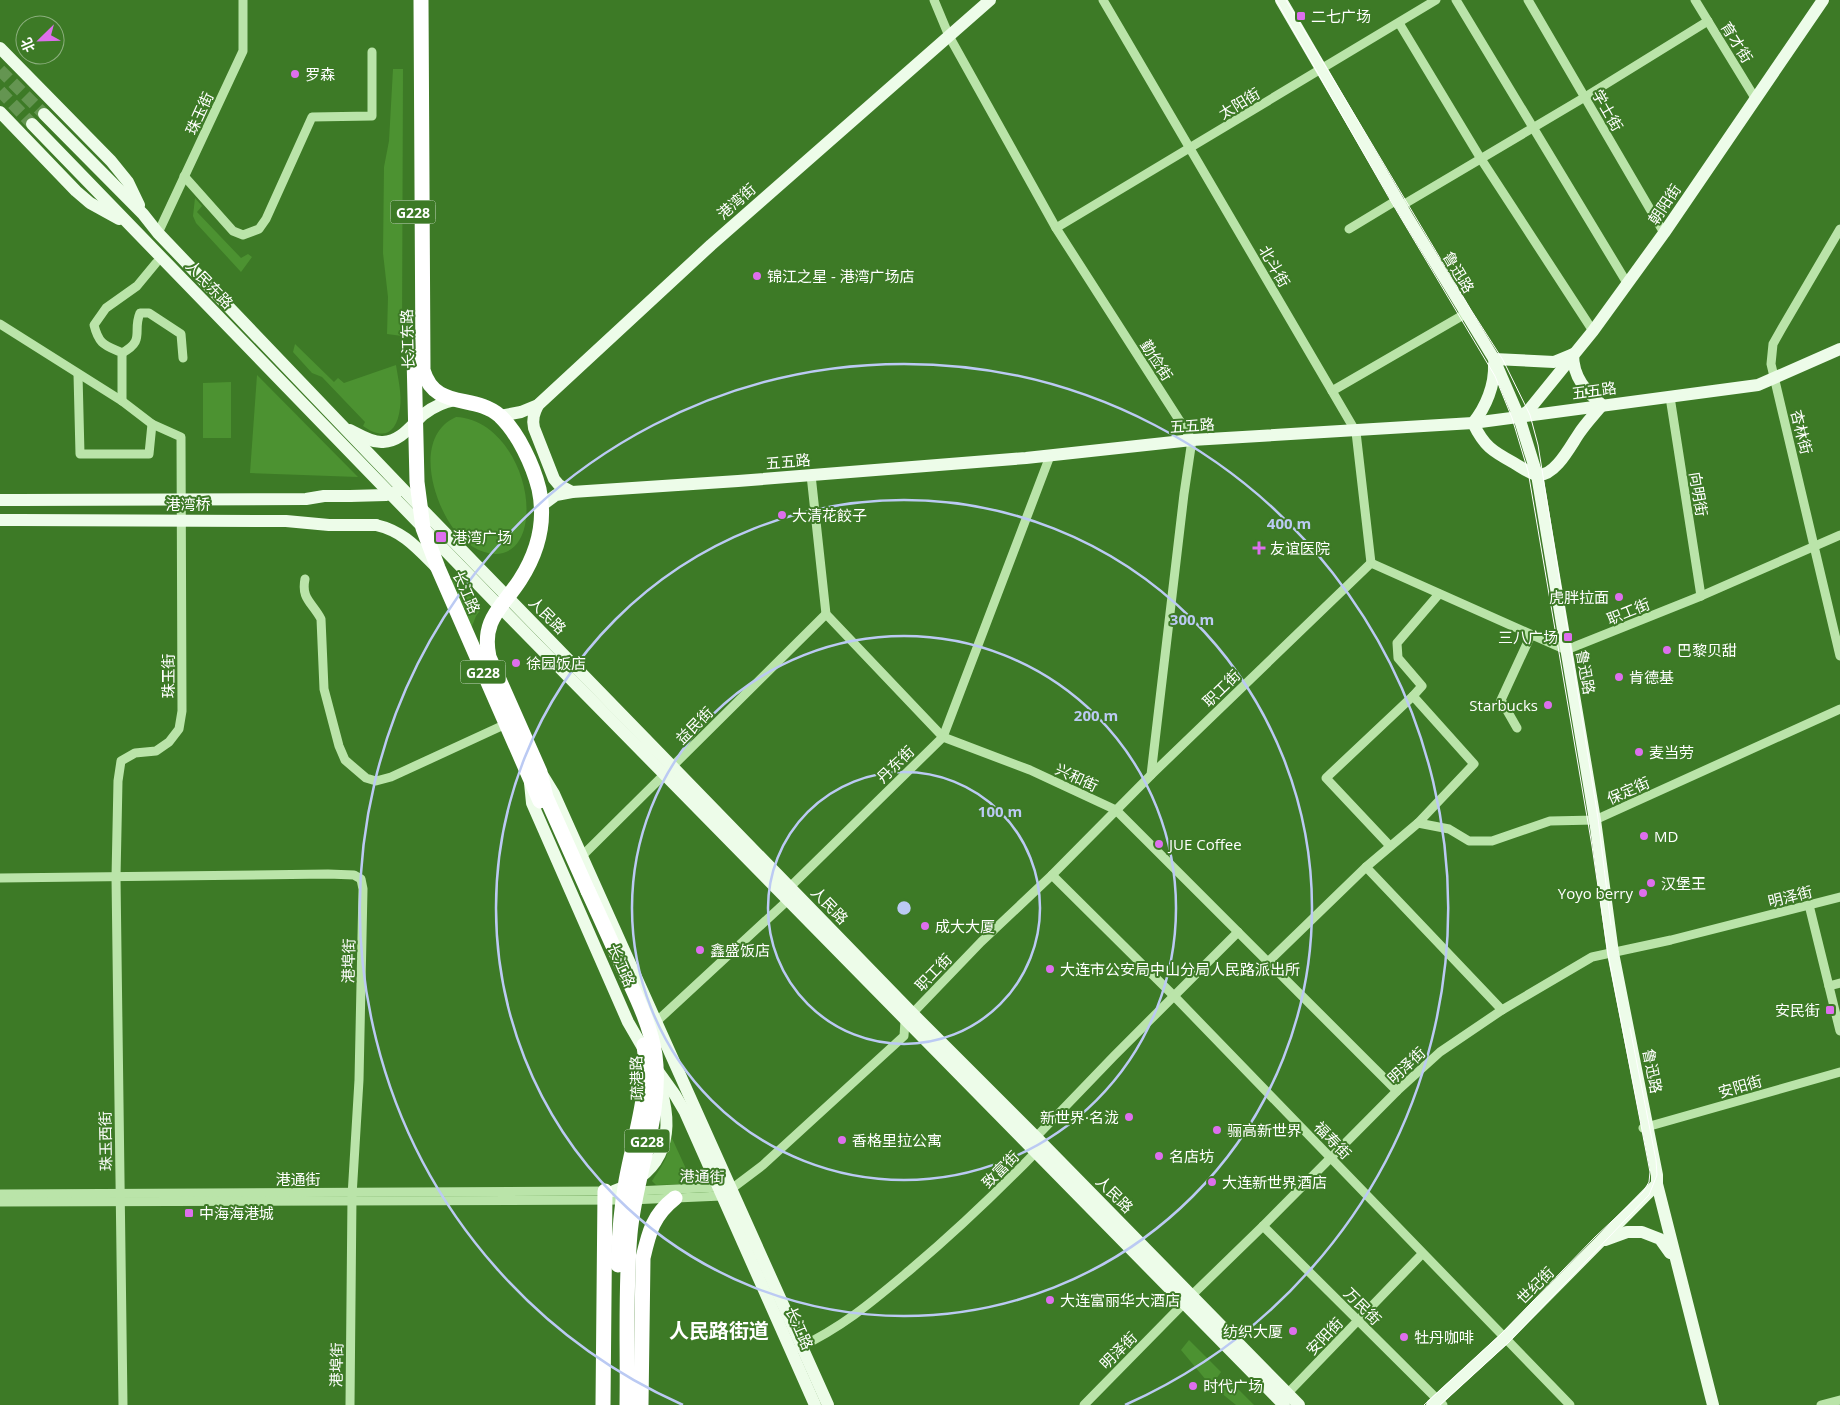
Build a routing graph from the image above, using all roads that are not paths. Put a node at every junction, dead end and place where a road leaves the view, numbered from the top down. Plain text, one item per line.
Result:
1 (243, 0) edge
2 (411, 0) edge
3 (420, 0) edge
4 (934, 0) edge
5 (990, 0) edge
6 (1104, 0) edge
7 (1280, 0) edge
8 (1436, 0) edge
9 (1456, 0) edge
10 (1528, 0) edge
11 (1695, 0) edge
12 (1823, 0) edge
13 (1422, 4) edge
14 (1708, 21) junction
15 (1399, 23) junction
16 (949, 36) junction
17 (0, 48) edge
18 (372, 52) dead end
19 (1322, 69) junction
20 (1585, 97) junction
21 (1755, 98) junction
22 (0, 112) edge
23 (44, 114) tunnel mouth
24 (32, 124) tunnel mouth
25 (1533, 128) junction
26 (1189, 148) junction
27 (1481, 159) junction
28 (184, 176) junction
29 (1399, 203) junction
30 (143, 214) junction
31 (128, 224) junction
32 (1056, 228) junction
33 (1349, 229) dead end
34 (1840, 230) edge
35 (158, 233) junction
36 (1664, 233) junction
37 (156, 263) dead end
38 (1627, 283) junction
39 (1465, 314) junction
40 (0, 324) edge
41 (1592, 331) junction
42 (1840, 349) edge
43 (122, 353) junction
44 (1573, 354) junction
45 (183, 358) dead end
46 (1494, 359) junction
47 (78, 374) junction
48 (1774, 378) junction
49 (1332, 391) junction
50 (1670, 397) junction
51 (455, 400) junction
52 (122, 401) junction
53 (538, 405) junction
54 (1602, 405) junction
55 (500, 416) junction
56 (1519, 417) junction
57 (1473, 423) junction
58 (152, 424) junction
59 (414, 424) junction
60 (342, 425) junction
61 (1356, 432) junction
62 (1192, 440) junction
63 (1050, 456) junction
64 (365, 466) junction
65 (416, 466) junction
66 (811, 475) junction
67 (1537, 475) junction
68 (398, 492) junction
69 (572, 492) junction
70 (350, 496) junction
71 (0, 500) edge
72 (542, 506) junction
73 (420, 507) junction
74 (0, 520) edge
75 (423, 528) junction
76 (1840, 535) edge
77 (1815, 546) junction
78 (1371, 563) junction
79 (438, 568) junction
80 (305, 579) dead end
81 (520, 580) junction
82 (1439, 594) junction
83 (1701, 596) junction
84 (504, 602) junction
85 (826, 614) junction
86 (519, 618) junction
87 (1531, 635) junction
88 (1566, 650) junction
89 (1840, 656) edge
90 (1413, 696) junction
91 (1840, 709) edge
92 (506, 724) junction
93 (1517, 728) dead end
94 (943, 737) junction
95 (668, 770) junction
96 (534, 774) junction
97 (1151, 775) junction
98 (1116, 810) junction
99 (1595, 820) junction
100 (1418, 823) junction
101 (1390, 846) junction
102 (582, 856) junction
103 (1366, 867) junction
104 (1052, 875) junction
105 (116, 877) junction
106 (0, 878) edge
107 (790, 887) junction
108 (585, 892) junction
109 (1840, 897) edge
110 (787, 901) junction
111 (1809, 905) junction
112 (1238, 932) junction
113 (1613, 953) junction
114 (1268, 962) junction
115 (1840, 982) edge
116 (1829, 986) junction
117 (1174, 996) junction
118 (1502, 1010) junction
119 (909, 1017) junction
120 (656, 1022) junction
121 (1840, 1031) edge
122 (650, 1060) junction
123 (1840, 1072) edge
124 (1397, 1091) junction
125 (1645, 1127) junction
126 (1036, 1137) junction
127 (1036, 1153) junction
128 (1331, 1158) junction
129 (1657, 1184) junction
130 (724, 1190) junction
131 (0, 1194) edge
132 (608, 1194) junction
133 (120, 1197) junction
134 (352, 1197) junction
135 (675, 1198) junction
136 (0, 1202) edge
137 (1263, 1226) junction
138 (1601, 1242) junction
139 (1422, 1254) junction
140 (1675, 1260) junction
141 (1188, 1299) junction
142 (1358, 1320) junction
143 (1505, 1338) junction
144 (796, 1349) junction
145 (1286, 1399) edge
146 (1840, 1400) edge
147 (1438, 1403) edge
148 (123, 1405) edge
149 (350, 1405) edge
150 (603, 1405) edge
151 (617, 1405) edge
152 (627, 1405) edge
153 (641, 1405) edge
154 (815, 1405) edge
155 (828, 1405) edge
156 (1084, 1405) edge
157 (1299, 1405) edge
158 (1570, 1405) edge
159 (1713, 1405) edge
160 (1821, 1405) edge

1 - 28 street, 珠玉街
2 - 59 highway, 长江东路 / G228
3 - 51 highway, 长江东路 / G228
4 - 16 street, 勤俭街
5 - 16 main road, 港湾街
6 - 26 street, 北斗街
7 - 19 main road, 鲁迅路
8 - 13 street, 太阳街
9 - 25 street
10 - 20 street, 学士街
11 - 14 street, 育才街
12 - 21 main road, 朝阳街
13 - 15 street, 太阳街
14 - 20 street
14 - 21 street, 育才街
15 - 19 street, 太阳街
15 - 27 street
16 - 32 street, 勤俭街
16 - 53 main road, 港湾街
17 - 30 main road
18 - 28 street
19 - 26 street, 太阳街
19 - 29 main road, 鲁迅路
20 - 25 street
20 - 36 street, 学士街
21 - 36 main road, 朝阳街
22 - 31 main road
23 - 30 main road, 人民东路
24 - 31 main road, 人民东路
25 - 27 street
25 - 38 street
26 - 32 street, 太阳街
26 - 49 street, 北斗街
27 - 29 street
27 - 41 street
28 - 35 street, 珠玉街
29 - 33 street
29 - 39 main road, 鲁迅路
30 - 35 main road, 人民东路
31 - 64 main road, 人民东路
32 - 62 street, 勤俭街
34 - 48 street, 杏林街
35 - 60 main road, 人民东路
36 - 38 main road, 朝阳街
37 - 43 street
38 - 41 main road, 朝阳街
39 - 46 main road, 鲁迅路
39 - 49 street
40 - 47 street
41 - 44 main road, 朝阳街
42 - 48 main road, 五五路
43 - 45 street
43 - 52 street
44 - 46 main road
44 - 54 main road
44 - 56 main road, 朝阳街
46 - 56 main road, 鲁迅路
46 - 57 main road
47 - 52 street
47 - 58 street
48 - 50 main road, 五五路
48 - 77 street, 杏林街
49 - 61 street, 北斗街
50 - 54 main road, 五五路
50 - 83 street, 向明街
51 - 55 highway, 长江东路 / G228
51 - 59 main road
52 - 58 street
53 - 55 main road, 港湾街
53 - 69 main road
54 - 56 main road, 五五路
54 - 67 main road
55 - 72 highway, 长江东路 / G228
56 - 57 main road, 五五路
56 - 67 main road, 鲁迅路
57 - 61 main road, 五五路
57 - 67 main road
58 - 105 street, 珠玉街
59 - 60 main road
59 - 65 highway, 长江东路 / G228
60 - 68 main road, 人民路
61 - 62 main road, 五五路
61 - 78 street, 北斗街
62 - 63 main road, 五五路
62 - 97 street
63 - 66 main road, 五五路
63 - 94 street, 丹东街
64 - 68 main road, 人民路
64 - 70 main road
65 - 68 main road
65 - 73 highway, 长江东路 / G228
66 - 69 main road, 五五路
66 - 85 street
67 - 88 main road, 鲁迅路
68 - 70 main road, 港湾桥
68 - 73 main road, 人民路
68 - 75 main road, 人民路
69 - 72 main road, 五五路
70 - 71 main road, 港湾桥, bridge
72 - 81 highway, 长江东路 / G228
73 - 75 highway, 长江东路 / G228
73 - 84 main road, 人民路
74 - 79 main road, 港湾桥, bridge
75 - 79 highway, 长江路 / G228
75 - 84 main road, 人民路
76 - 77 street, 职工街
77 - 83 street, 职工街
77 - 89 street, 杏林街
78 - 82 street
78 - 97 street, 职工街
79 - 92 highway, 长江路 / G228
80 - 92 street
81 - 84 highway, 长江东路 / G228
81 - 86 main road
82 - 87 street
82 - 90 street
83 - 88 street, 职工街
84 - 86 main road, 人民路
84 - 96 highway, 长江路 / G228
85 - 94 street, 兴和街
85 - 95 street, 益民街
86 - 95 main road, 人民路
87 - 88 street
87 - 93 street
88 - 99 main road, 鲁迅路
90 - 100 street
90 - 101 street
91 - 99 street, 保定街
92 - 96 highway, 长江路 / G228
94 - 98 street, 兴和街
94 - 107 street, 丹东街
95 - 102 street, 益民街
95 - 107 main road, 人民路
95 - 110 main road, 人民路
96 - 102 main road
96 - 108 highway, 疏港路 / G228
96 - 122 main road, 长江路
97 - 98 street, 职工街
98 - 104 street, 职工街
98 - 112 street, 兴和街
99 - 100 street, 保定街
99 - 113 main road, 鲁迅路
100 - 101 street
101 - 103 street
102 - 120 main road
103 - 114 street
103 - 118 street
104 - 117 street, 福寿街
104 - 119 street, 职工街
105 - 106 street, 港埠街
105 - 133 street, 珠玉西街
105 - 134 street, 港埠街
107 - 110 street
107 - 119 main road, 人民路
108 - 151 highway, 疏港路 / G228, bridge
108 - 152 highway, 疏港路 / G228, bridge
109 - 111 street, 明泽街
110 - 119 main road, 人民路
110 - 120 street
111 - 113 street, 明泽街
111 - 116 street
112 - 114 street, 兴和街
112 - 117 street
113 - 118 street, 明泽街
113 - 125 main road, 鲁迅路
114 - 124 street, 兴和街
115 - 116 street
116 - 121 street
117 - 126 street
117 - 128 street, 福寿街
118 - 124 street, 明泽街
119 - 126 main road, 人民路
119 - 127 main road, 人民路
119 - 130 street, 职工街
120 - 130 main road
122 - 130 main road, 长江路
122 - 132 main road
123 - 125 street, 安阳街
124 - 128 street, 明泽街
125 - 129 main road, 鲁迅路
126 - 127 street, 致富街
126 - 141 main road, 人民路
127 - 141 main road, 人民路
127 - 144 street, 致富街
128 - 137 street, 明泽街
128 - 139 street, 福寿街
129 - 138 main road, 世纪街
129 - 140 main road, 鲁迅路
130 - 132 street, 港通街
130 - 135 street, 港通街
130 - 144 main road, 长江路
131 - 133 street, 港通街
132 - 134 street, 港通街
132 - 135 street, 港通街
132 - 150 highway
133 - 134 street, 港通街
133 - 136 street, 港通街
133 - 148 street, 珠玉西街
134 - 149 street, 港埠街
135 - 153 highway
137 - 141 street, 明泽街
137 - 142 street, 万民街
138 - 140 main road
138 - 143 main road, 世纪街
139 - 142 street, 安阳街
139 - 143 street, 福寿街
140 - 159 main road, 鲁迅路
141 - 145 main road, 人民路
141 - 156 street, 明泽街
142 - 145 street, 安阳街
142 - 147 street, 万民街
143 - 147 main road, 世纪街
143 - 158 street, 福寿街
144 - 154 main road, 长江路
144 - 155 main road, 长江路
145 - 157 main road, 人民路
146 - 160 street

